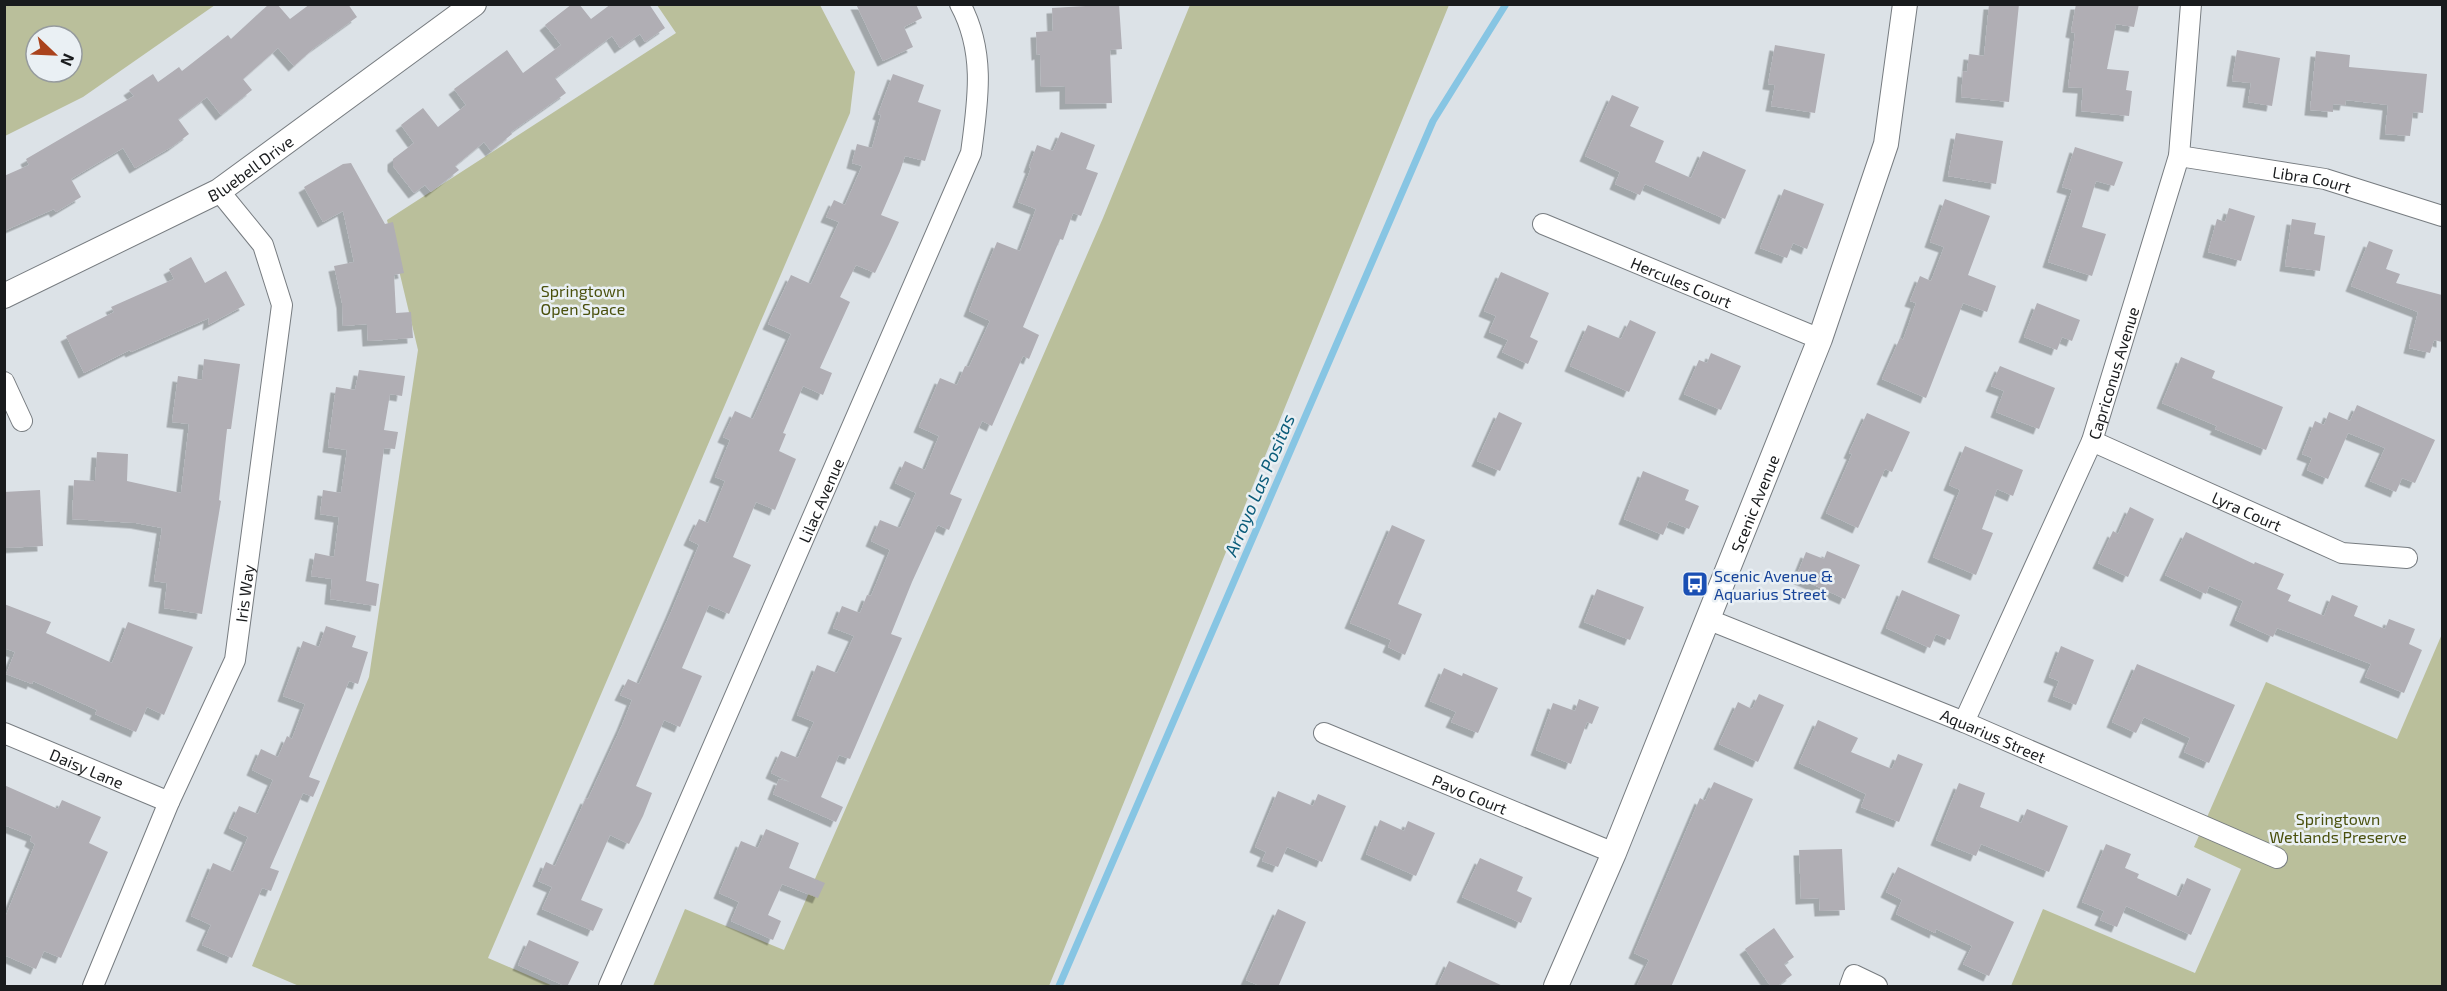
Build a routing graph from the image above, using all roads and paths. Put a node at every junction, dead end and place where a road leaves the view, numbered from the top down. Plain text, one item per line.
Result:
1 (474, 4) edge
2 (960, 4) edge
3 (1905, 4) edge
4 (2191, 4) edge
5 (2179, 156) junction
6 (219, 191) junction
7 (2442, 216) edge
8 (1543, 224) dead end
9 (4, 296) edge
10 (1820, 339) junction
11 (4, 382) edge
12 (21, 421) dead end
13 (2092, 441) junction
14 (2407, 558) dead end
15 (1707, 619) junction
16 (1964, 722) junction
17 (4, 733) edge
18 (1324, 733) dead end
19 (169, 802) junction
20 (1614, 853) junction
21 (2277, 858) dead end
22 (1852, 981) edge
23 (93, 987) edge
24 (609, 987) edge
25 (1556, 987) edge
26 (1877, 987) edge

1 - 6 street, Bluebell Drive
2 - 24 street, Lilac Avenue
3 - 10 street, Scenic Avenue
4 - 5 street, Capriconus Avenue
5 - 7 street, Libra Court
5 - 13 street, Capriconus Avenue
6 - 9 street, Bluebell Drive
6 - 19 street, Iris Way
8 - 10 street, Hercules Court
10 - 15 street, Scenic Avenue
11 - 12 street
13 - 14 street, Lyra Court
13 - 16 street, Capriconus Avenue
15 - 16 street, Aquarius Street
15 - 20 street, Scenic Avenue
16 - 21 street, Aquarius Street
17 - 19 street, Daisy Lane
18 - 20 street, Pavo Court
19 - 23 street, Iris Way
20 - 25 street, Scenic Avenue
22 - 26 street

